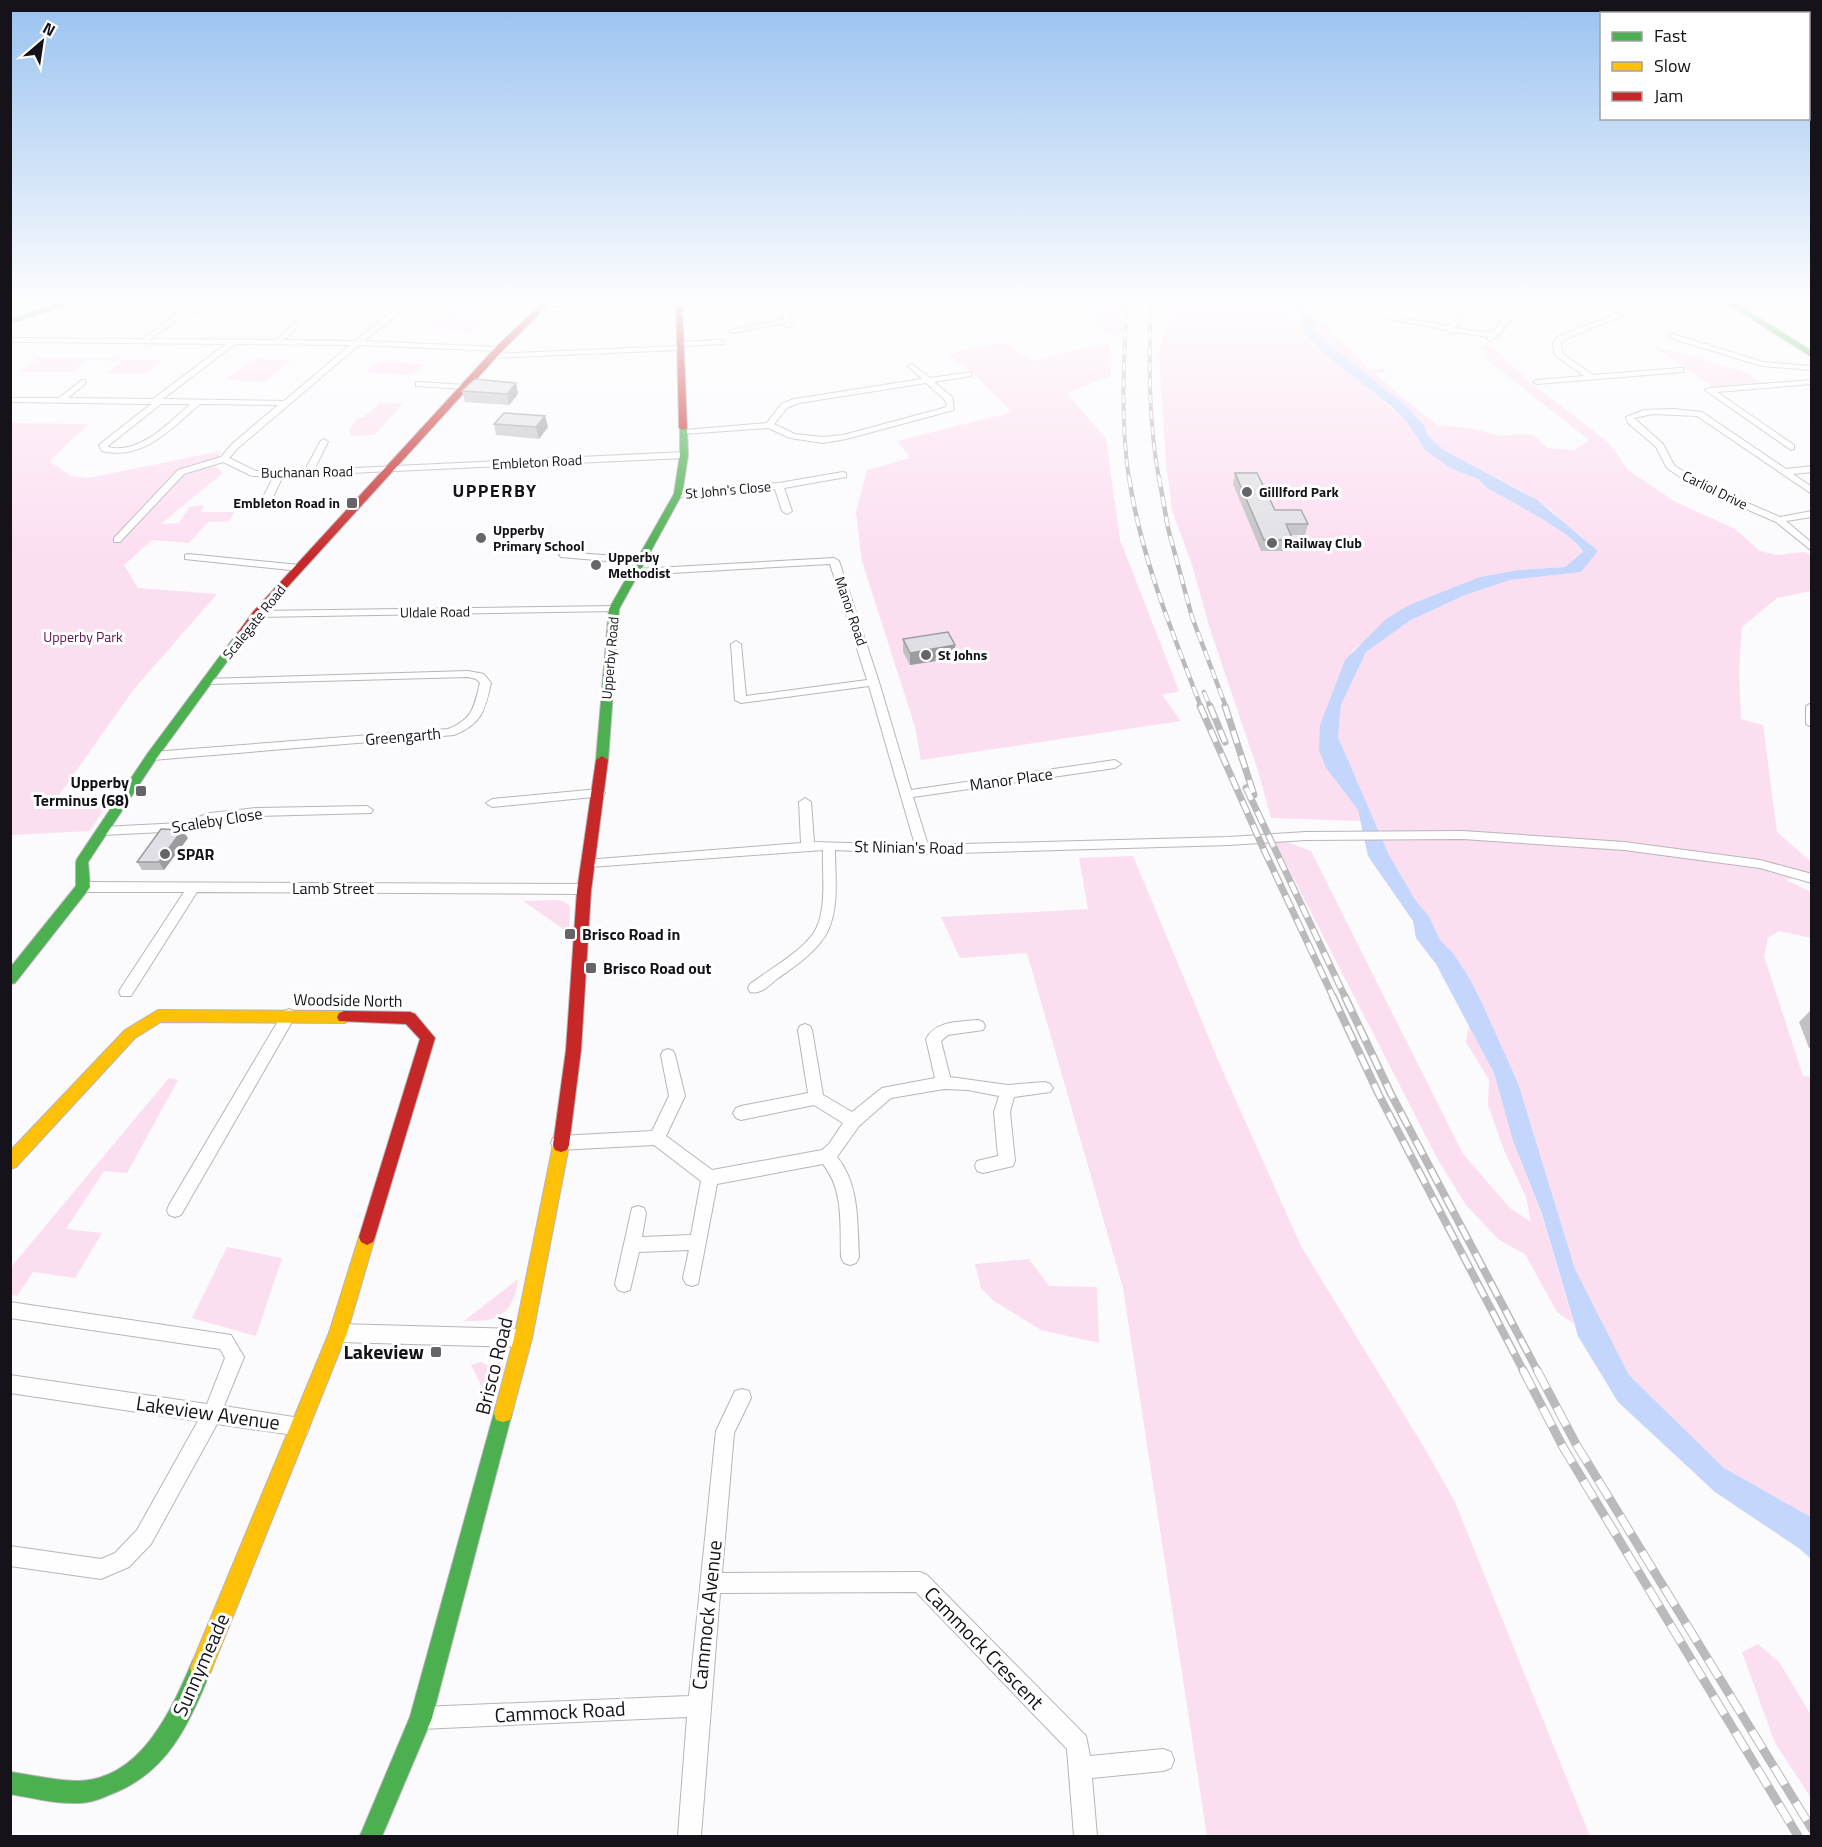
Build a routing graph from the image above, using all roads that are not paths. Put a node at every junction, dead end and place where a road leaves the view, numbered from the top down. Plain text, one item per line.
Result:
1 (78, 385) edge
2 (178, 385) edge
3 (307, 385) edge
4 (437, 385) edge
5 (682, 385) edge
6 (902, 385) edge
7 (934, 385) edge
8 (1789, 385) edge
9 (465, 387) joint
10 (10, 400) edge
11 (60, 401) junction
12 (157, 402) junction
13 (198, 402) junction
14 (286, 403) junction
15 (769, 425) junction
16 (684, 432) junction
17 (324, 442) dead end
18 (1791, 447) dead end
19 (684, 454) junction
20 (224, 459) junction
21 (1812, 469) edge
22 (390, 470) junction
23 (308, 472) junction
24 (1786, 472) junction
25 (280, 473) junction
26 (843, 475) dead end
27 (779, 486) junction
28 (1812, 491) edge
29 (678, 494) junction
30 (264, 505) dead end
31 (787, 511) dead end
32 (1812, 514) edge
33 (1779, 520) junction
34 (117, 540) dead end
35 (1812, 548) edge
36 (564, 555) dead end
37 (188, 557) dead end
38 (639, 566) junction
39 (300, 568) junction
40 (614, 609) junction
41 (257, 615) junction
42 (736, 644) dead end
43 (208, 681) junction
44 (874, 682) junction
45 (1812, 706) edge
46 (1811, 721) edge
47 (152, 756) junction
48 (1115, 764) dead end
49 (599, 793) junction
50 (908, 794) junction
51 (805, 802) dead end
52 (492, 804) dead end
53 (367, 810) dead end
54 (103, 831) junction
55 (829, 845) junction
56 (808, 846) junction
57 (923, 850) junction
58 (590, 862) junction
59 (1812, 879) edge
60 (83, 887) junction
61 (194, 887) junction
62 (584, 889) junction
63 (10, 979) edge
64 (755, 988) dead end
65 (126, 992) dead end
66 (289, 1015) junction
67 (978, 1026) dead end
68 (805, 1030) dead end
69 (668, 1055) dead end
70 (944, 1083) junction
71 (1045, 1088) dead end
72 (1008, 1091) junction
73 (816, 1098) junction
74 (741, 1113) dead end
75 (853, 1121) junction
76 (657, 1138) junction
77 (559, 1143) junction
78 (826, 1156) junction
79 (10, 1161) edge
80 (982, 1166) dead end
81 (710, 1178) junction
82 (175, 1210) dead end
83 (638, 1214) dead end
84 (699, 1242) junction
85 (631, 1245) junction
86 (850, 1257) dead end
87 (692, 1278) dead end
88 (624, 1284) dead end
89 (10, 1310) edge
90 (338, 1333) junction
91 (522, 1338) junction
92 (10, 1384) edge
93 (742, 1398) dead end
94 (212, 1414) junction
95 (300, 1427) junction
96 (10, 1556) edge
97 (711, 1582) junction
98 (699, 1706) junction
99 (421, 1718) junction
100 (1163, 1760) dead end
101 (1080, 1768) junction
102 (10, 1783) edge
103 (371, 1836) edge
104 (690, 1836) edge
105 (1085, 1836) edge

1 - 11 street
2 - 12 street
3 - 14 street
4 - 9 street
5 - 16 street, Upperby Road
6 - 15 street
7 - 15 street
8 - 18 street
9 - 22 street, Scalegate Road
10 - 11 street
11 - 12 street
12 - 13 street
12 - 13 street
13 - 14 street
14 - 20 street
15 - 16 street
16 - 19 street, Upperby Road
17 - 23 street
19 - 22 street, Embleton Road
19 - 29 street, Upperby Road
20 - 25 street, Buchanan Road
20 - 34 street
21 - 24 street
22 - 23 street, Buchanan Road
22 - 39 street, Scalegate Road
23 - 25 street, Buchanan Road
24 - 28 street, Carliol Drive
24 - 33 street, Carliol Drive
25 - 30 street
26 - 27 street, St John's Close
27 - 29 street, St John's Close
27 - 31 street, St John's Close
29 - 38 street, Upperby Road
32 - 33 street
33 - 35 street, Carliol Drive
36 - 38 street
37 - 39 street
38 - 40 street, Upperby Road
38 - 44 street, Manor Road
39 - 41 street, Scalegate Road
40 - 41 street, Uldale Road
40 - 49 street, Upperby Road
41 - 43 street, Scalegate Road
42 - 44 street
43 - 47 street, Scalegate Road
43 - 47 street, Greengarth
44 - 50 street, Manor Road
45 - 46 street
47 - 54 street, Scalegate Road
48 - 50 street, Manor Place
49 - 52 street
49 - 58 street, Upperby Road
50 - 57 street, Manor Road
51 - 56 street
53 - 54 street, Scaleby Close
54 - 60 street, Scalegate Road
55 - 56 street, St Ninian's Road
55 - 57 street, St Ninian's Road
55 - 64 street
56 - 58 street, St Ninian's Road
57 - 59 street, St Ninian's Road
58 - 62 street, Upperby Road
60 - 61 street, Lamb Street
60 - 63 street
61 - 62 street, Lamb Street
61 - 65 street
62 - 77 street, Brisco Road
66 - 79 street, Woodside North
66 - 82 street
66 - 90 street, Woodside North
67 - 70 street
68 - 73 street
69 - 76 street
70 - 72 street
70 - 75 street
71 - 72 street
72 - 80 street
73 - 74 street
73 - 75 street
75 - 78 street
76 - 77 street
76 - 81 street
77 - 91 street, Brisco Road
78 - 81 street
78 - 86 street
81 - 84 street
83 - 85 street
84 - 85 street
84 - 87 street
85 - 88 street
89 - 94 street
90 - 91 street
90 - 95 street, Lakeview Avenue
91 - 99 street, Brisco Road
92 - 94 street, Lakeview Avenue
93 - 97 street, Cammock Avenue
94 - 95 street, Lakeview Avenue
94 - 96 street
95 - 102 street, Sunnymeade
97 - 98 street, Cammock Avenue
97 - 101 street, Cammock Crescent
98 - 99 street, Cammock Road
98 - 104 street, Cammock Avenue
99 - 103 street, Brisco Road
100 - 101 street
101 - 105 street, Cammock Crescent

